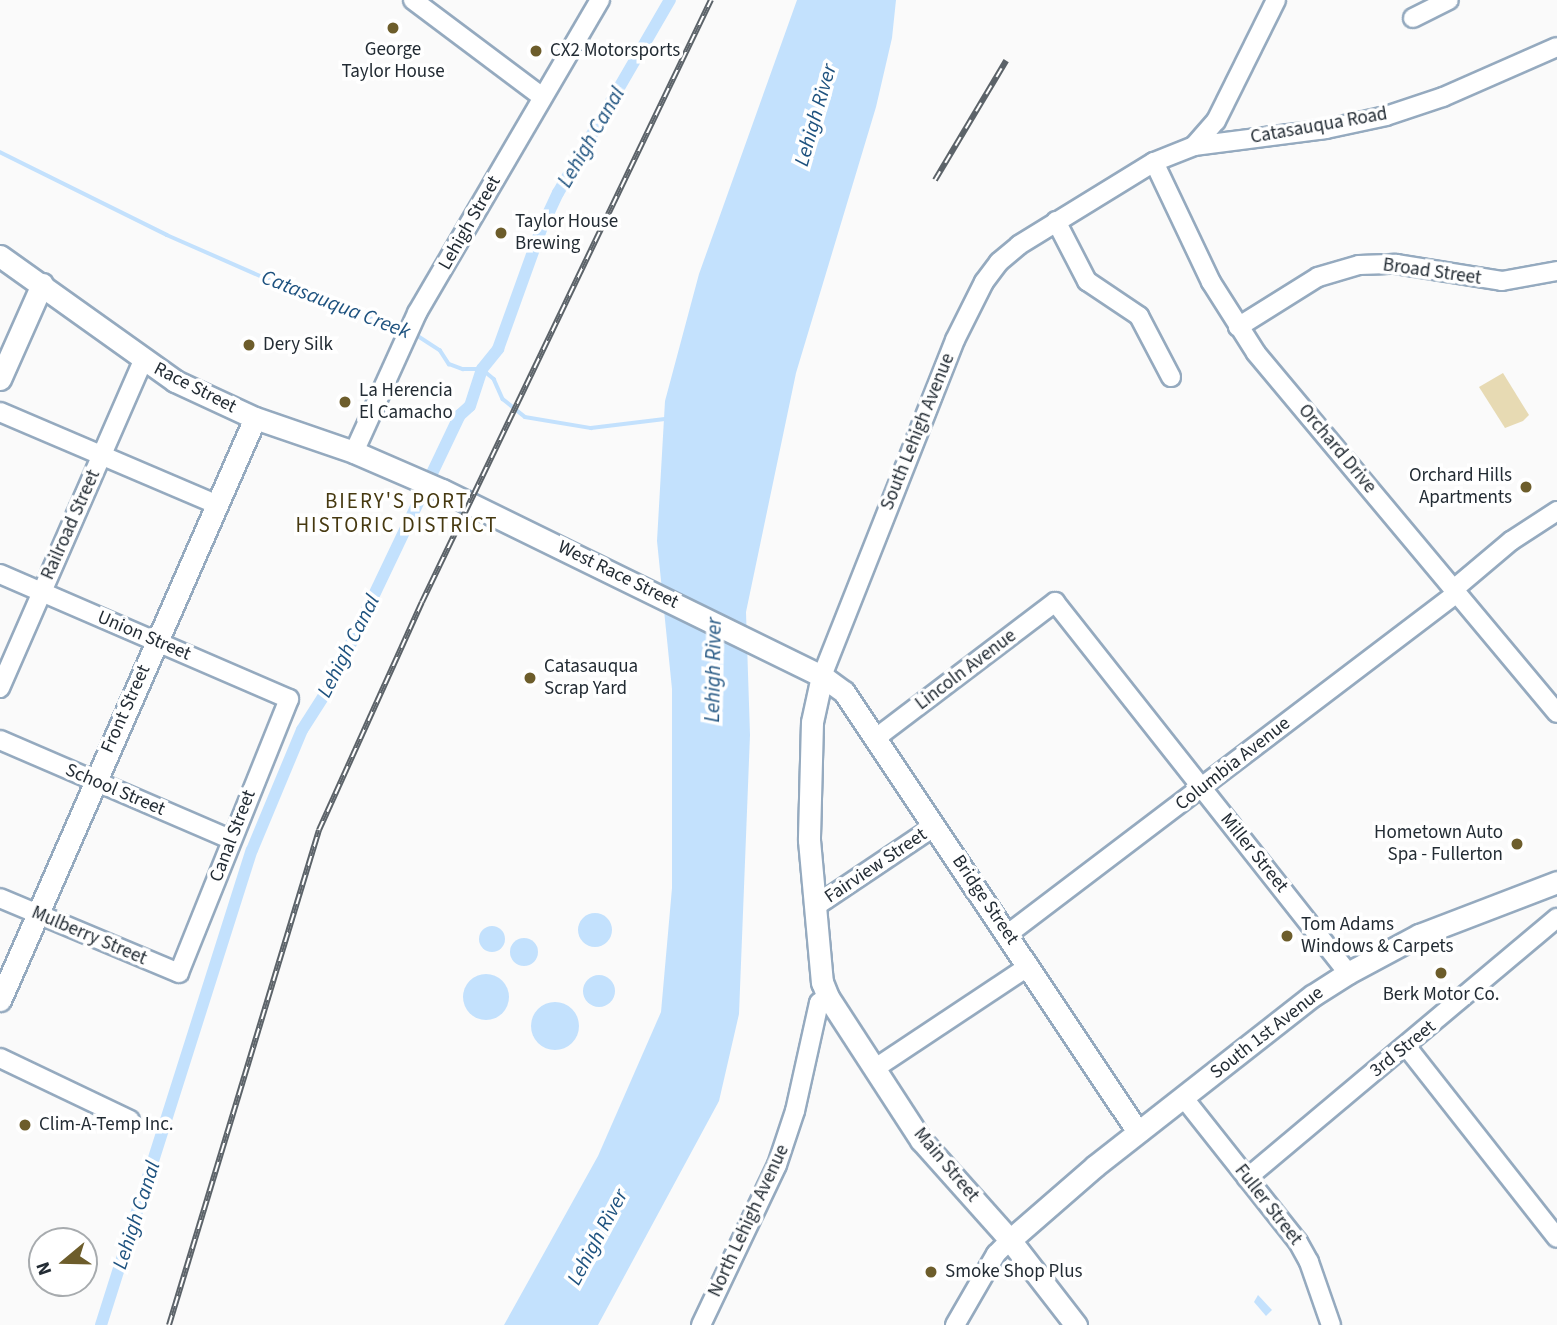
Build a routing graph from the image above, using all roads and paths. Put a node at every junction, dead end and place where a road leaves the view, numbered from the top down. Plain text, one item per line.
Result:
1 (600, 0) edge
2 (1276, 0) edge
3 (1449, 0) edge
4 (425, 4) edge
5 (1413, 18) dead end
6 (1557, 47) edge
7 (542, 97) junction
8 (1194, 146) junction
9 (1154, 162) junction
10 (1056, 221) junction
11 (0, 256) edge
12 (1557, 271) edge
13 (42, 284) junction
14 (1238, 327) junction
15 (143, 361) junction
16 (1171, 377) dead end
17 (0, 379) edge
18 (0, 412) edge
19 (255, 418) junction
20 (354, 452) junction
21 (101, 455) junction
22 (413, 477) joint
23 (216, 504) junction
24 (1557, 511) edge
25 (0, 573) edge
26 (1455, 591) junction
27 (42, 592) junction
28 (1055, 602) joint
29 (156, 641) junction
30 (821, 676) junction
31 (0, 688) edge
32 (289, 699) joint
33 (1557, 713) edge
34 (876, 738) junction
35 (0, 740) edge
36 (95, 781) junction
37 (1203, 789) junction
38 (935, 826) junction
39 (230, 839) junction
40 (1557, 882) edge
41 (0, 898) edge
42 (816, 906) junction
43 (37, 914) junction
44 (1557, 918) edge
45 (1009, 934) junction
46 (1028, 966) junction
47 (179, 973) joint
48 (1348, 973) junction
49 (828, 997) junction
50 (0, 1000) edge
51 (1406, 1046) junction
52 (0, 1058) edge
53 (874, 1069) junction
54 (1183, 1097) junction
55 (130, 1120) dead end
56 (1138, 1132) junction
57 (1248, 1178) junction
58 (1557, 1238) edge
59 (1010, 1240) junction
60 (701, 1325) edge
61 (955, 1325) edge
62 (1076, 1325) edge
63 (1331, 1325) edge

1 - 7 street, Lehigh Street
2 - 8 street, South Lehigh Avenue
3 - 5 street
4 - 7 street
6 - 8 street, Catasauqua Road
7 - 20 street, Lehigh Street
8 - 9 street, South Lehigh Avenue
9 - 10 street, South Lehigh Avenue
9 - 14 street, Orchard Drive
10 - 16 street
10 - 30 street, South Lehigh Avenue
11 - 13 main road, Race Street
12 - 14 street, Broad Street
13 - 15 main road, Race Street
13 - 17 main road
14 - 26 street, Orchard Drive
15 - 19 main road, Race Street
15 - 21 street, Railroad Street
18 - 21 street
19 - 20 main road, Race Street
19 - 23 main road, Front Street
20 - 22 main road, Race Street
21 - 23 street
21 - 27 street, Railroad Street
22 - 30 main road, West Race Street
23 - 29 main road, Front Street
24 - 26 street, Columbia Avenue
25 - 27 street, Union Street
26 - 33 street, Orchard Drive
26 - 37 street, Columbia Avenue
27 - 29 street, Union Street
27 - 31 street, Railroad Street
28 - 34 street, Lincoln Avenue
28 - 37 street, Miller Street
29 - 32 street, Union Street
29 - 36 main road, Front Street
30 - 34 main road, Bridge Street
30 - 42 main road, South Lehigh Avenue
32 - 39 street, Canal Street
34 - 38 main road, Bridge Street
35 - 36 street, School Street
36 - 39 street, School Street
36 - 43 main road, Front Street
37 - 45 street, Columbia Avenue
37 - 48 street, Miller Street
38 - 42 street, Fairview Street
38 - 45 main road, Bridge Street
39 - 47 street, Canal Street
40 - 48 main road, South 1st Avenue
41 - 43 street, Mulberry Street
42 - 49 main road, South Lehigh Avenue
43 - 47 street, Mulberry Street
43 - 50 main road, Front Street
44 - 51 street, 3rd Street
45 - 46 main road, Bridge Street
46 - 53 street
46 - 56 main road, Bridge Street
48 - 54 main road, South 1st Avenue
49 - 53 main road, Main Street
49 - 60 street, North Lehigh Avenue
51 - 57 street, 3rd Street
51 - 58 street
52 - 55 street
53 - 59 main road, Main Street
54 - 56 main road, South 1st Avenue
54 - 57 street, Fuller Street
56 - 59 main road, South 1st Avenue
57 - 63 street, Fuller Street
59 - 61 street
59 - 62 main road, Main Street

